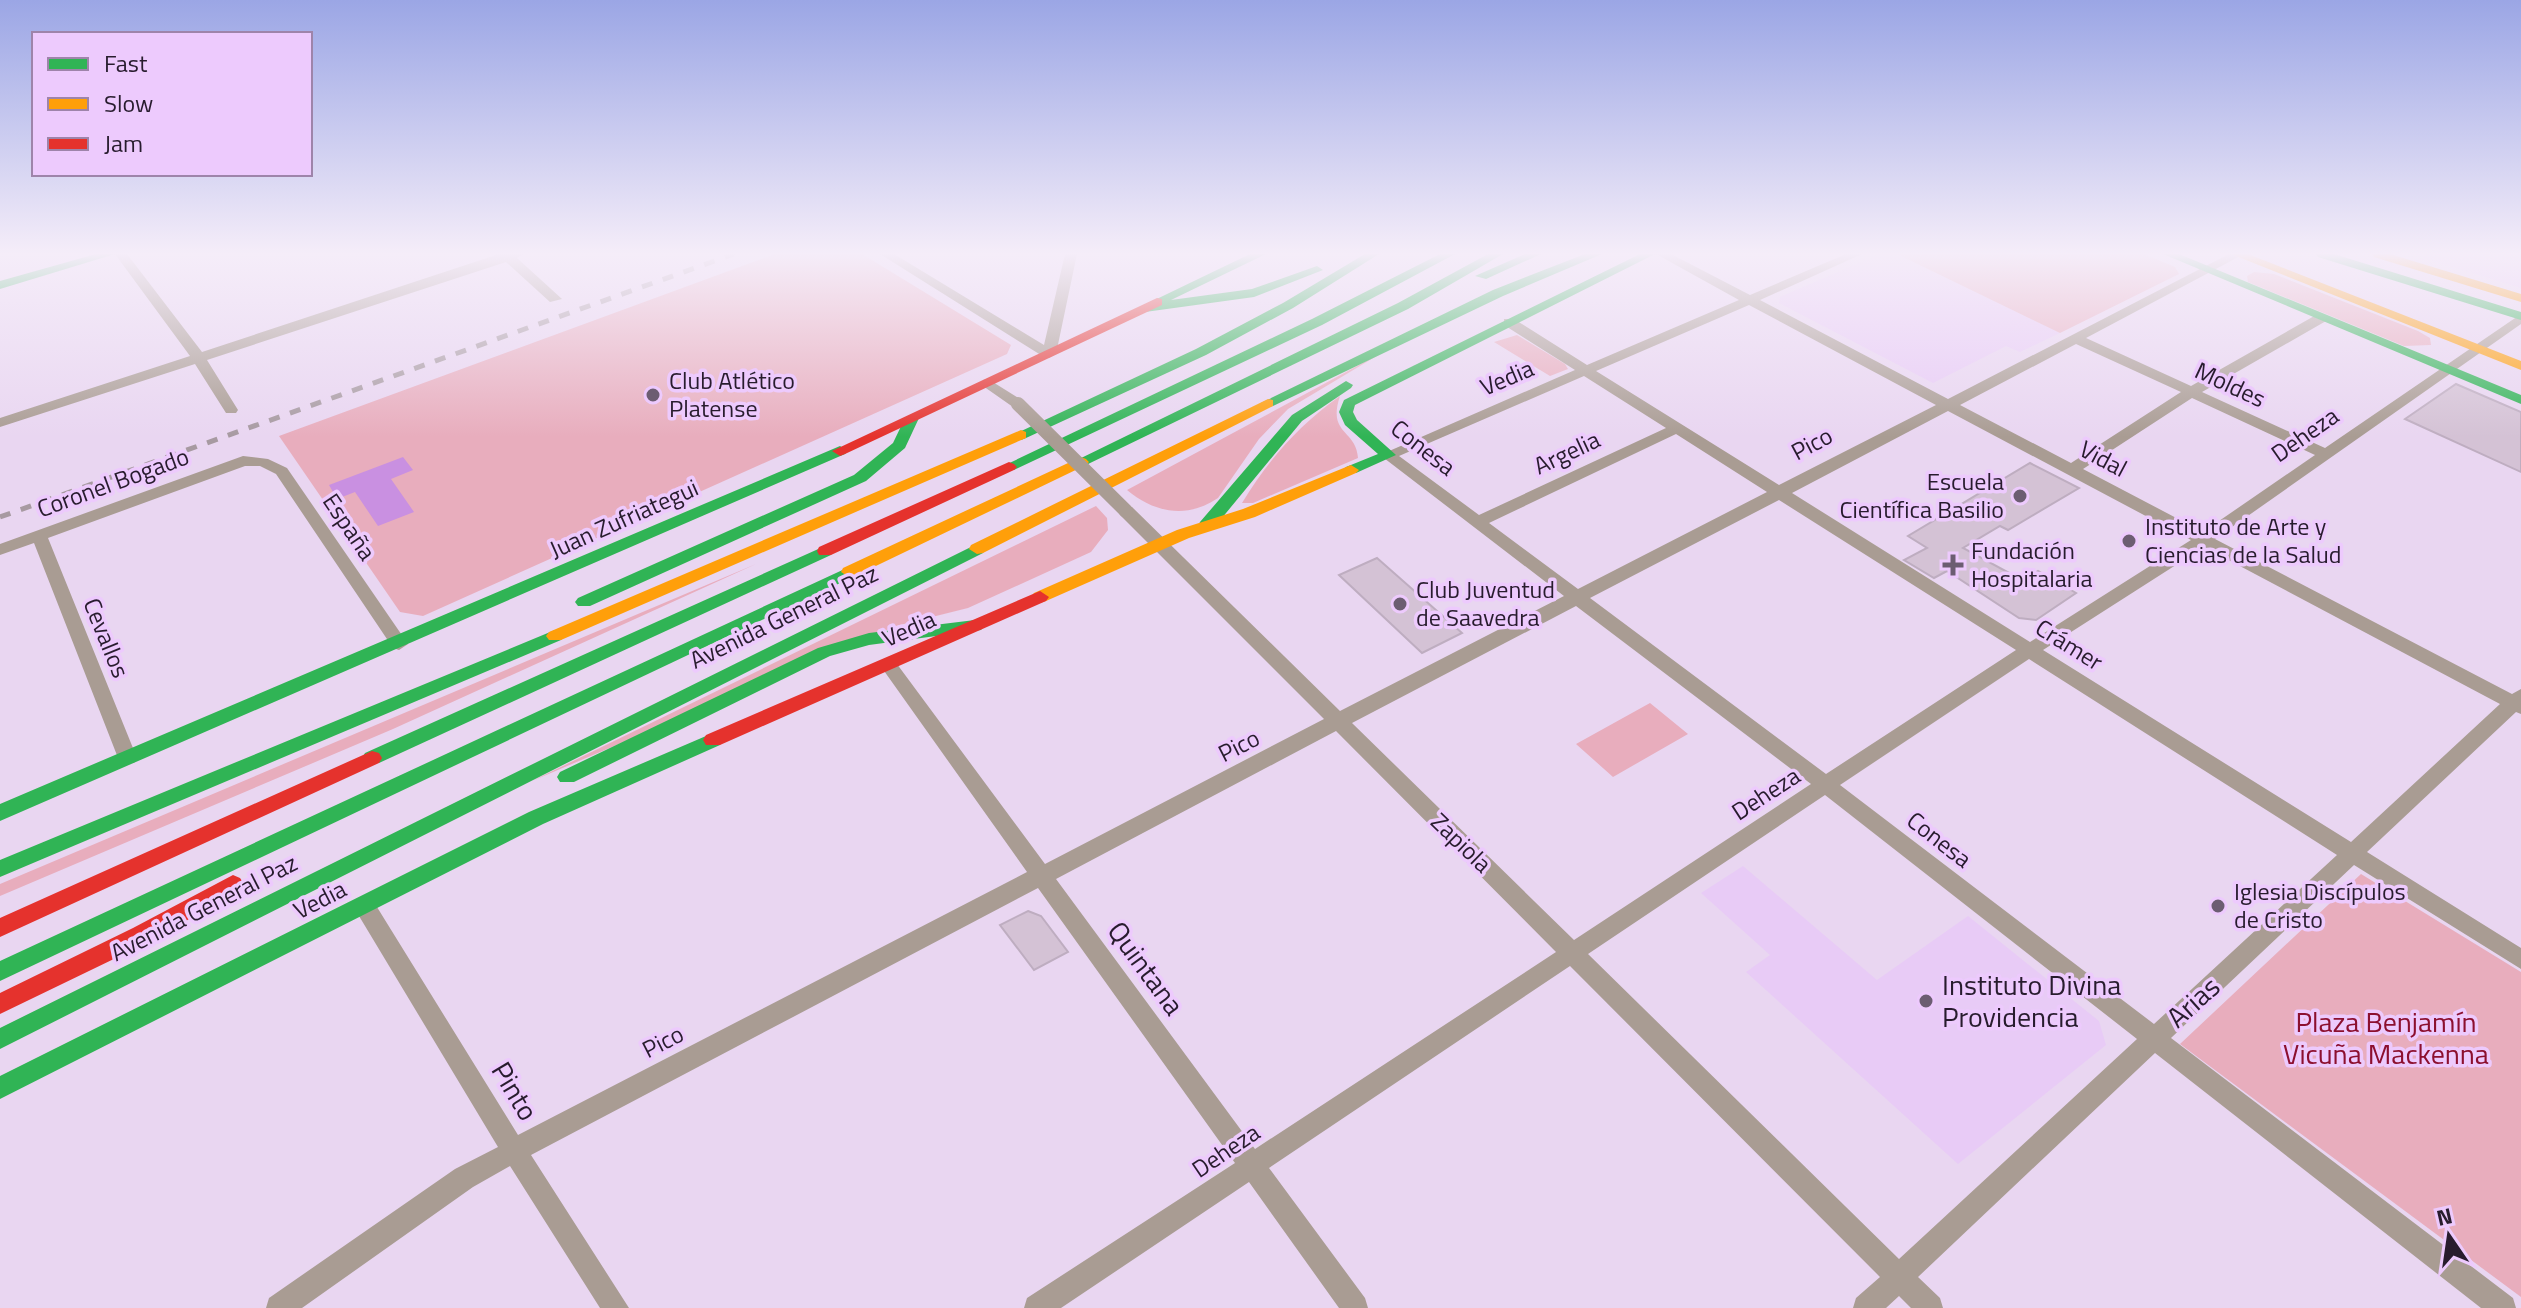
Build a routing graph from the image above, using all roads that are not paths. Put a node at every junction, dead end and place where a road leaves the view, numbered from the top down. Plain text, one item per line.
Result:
1 (167, 315) edge
2 (329, 315) edge
3 (985, 315) edge
4 (1058, 315) edge
5 (1130, 315) edge
6 (1273, 315) edge
7 (1327, 315) edge
8 (1331, 315) edge
9 (1385, 315) edge
10 (1452, 315) edge
11 (1472, 315) edge
12 (1523, 315) edge
13 (1713, 315) edge
14 (1779, 315) edge
15 (2119, 315) edge
16 (2314, 315) edge
17 (2392, 315) edge
18 (2521, 317) edge
19 (2321, 318) junction
20 (1317, 322) junction
21 (1509, 322) junction
22 (2074, 338) junction
23 (2478, 349) junction
24 (1049, 354) junction
25 (199, 358) junction
26 (2521, 366) edge
27 (2448, 370) junction
28 (1587, 371) junction
29 (988, 383) junction
30 (2191, 392) junction
31 (2521, 400) edge
32 (1946, 403) junction
33 (231, 410) dead end
34 (912, 418) junction
35 (0, 423) edge
36 (1677, 428) junction
37 (2324, 453) junction
38 (1388, 455) junction
39 (243, 461) joint
40 (2071, 470) junction
41 (1777, 492) junction
42 (1478, 522) junction
43 (1206, 526) junction
44 (39, 536) junction
45 (2204, 539) junction
46 (1158, 545) junction
47 (0, 550) edge
48 (1578, 598) junction
49 (975, 626) junction
50 (399, 644) junction
51 (2031, 652) junction
52 (888, 664) junction
53 (2519, 702) edge
54 (1339, 723) junction
55 (484, 744) junction
56 (127, 758) junction
57 (553, 784) dead end
58 (1826, 785) junction
59 (278, 801) junction
60 (0, 813) edge
61 (122, 818) junction
62 (471, 824) dead end
63 (2352, 854) junction
64 (0, 869) edge
65 (1043, 876) junction
66 (28, 894) dead end
67 (364, 905) junction
68 (0, 928) edge
69 (1573, 952) junction
70 (155, 960) junction
71 (2521, 960) edge
72 (0, 971) edge
73 (0, 1004) edge
74 (2153, 1038) junction
75 (0, 1039) edge
76 (0, 1088) edge
77 (514, 1151) junction
78 (1250, 1165) junction
79 (1899, 1278) junction
80 (279, 1308) edge
81 (616, 1308) edge
82 (1037, 1308) edge
83 (1355, 1308) edge
84 (1866, 1308) edge
85 (1930, 1308) edge
86 (2503, 1308) edge

1 - 25 street
2 - 25 street
3 - 24 street
4 - 24 street
5 - 24 main road, Juan Zufriategui
6 - 61 main road
7 - 20 main road
8 - 20 main road, Avenida General Paz
9 - 55 main road, Avenida General Paz
10 - 70 main road, Avenida General Paz
11 - 43 main road
12 - 21 main road
13 - 28 street, Vedia
14 - 32 street, Vidal
15 - 22 street, Pico
16 - 19 main road
17 - 23 main road
18 - 23 street, Deheza
19 - 27 main road
19 - 30 street
20 - 59 main road, Avenida General Paz
21 - 28 street, Crámer
21 - 38 main road, Conesa
22 - 30 street, Moldes
22 - 32 street, Pico
23 - 26 main road
23 - 27 street, Deheza
24 - 29 main road, Juan Zufriategui
25 - 33 street
25 - 35 street
27 - 31 main road
27 - 37 street, Deheza
28 - 36 street, Crámer
28 - 38 street, Vedia
29 - 34 main road, Juan Zufriategui
29 - 46 street, Zapiola, bridge
30 - 37 street, Moldes
30 - 40 street
32 - 40 street, Vidal
32 - 41 street, Pico
34 - 50 main road, Juan Zufriategui
34 - 61 main road
36 - 41 street, Crámer
36 - 42 street, Argelia
37 - 45 street, Deheza
38 - 42 street, Conesa
38 - 43 main road, Vedia
39 - 44 street, Coronel Bogado
39 - 50 street, España
40 - 45 street, Vidal
41 - 48 street, Pico
41 - 51 street, Crámer
42 - 48 street, Conesa
43 - 46 main road, Vedia
44 - 47 street, Coronel Bogado
44 - 56 street, Cevallos
45 - 51 street, Deheza
45 - 53 street, Vidal
46 - 49 main road, Vedia
46 - 54 street, Zapiola
48 - 54 street, Pico
48 - 58 street, Conesa
49 - 52 main road, Vedia
49 - 57 main road
50 - 56 main road, Juan Zufriategui
51 - 58 street, Deheza
51 - 63 street, Crámer
52 - 65 street, Quintana
52 - 67 main road, Vedia
53 - 63 street, Arias
54 - 65 street, Pico
54 - 69 street, Zapiola
55 - 72 main road, Avenida General Paz
55 - 73 main road
56 - 60 main road, Juan Zufriategui
58 - 69 street, Deheza
58 - 74 street, Conesa
59 - 66 main road
59 - 68 main road, Avenida General Paz
61 - 64 main road
62 - 70 main road
63 - 71 street, Crámer
63 - 74 street, Arias
65 - 77 street, Pico
65 - 78 street, Quintana
67 - 76 main road, Vedia
67 - 77 street, Pinto
69 - 78 street, Deheza
69 - 79 street, Zapiola
70 - 75 main road, Avenida General Paz
74 - 79 street, Arias
74 - 86 street, Conesa
77 - 80 street, Pico
77 - 81 street, Pinto
78 - 82 street, Deheza
78 - 83 street, Quintana
79 - 84 street, Arias
79 - 85 street, Zapiola

